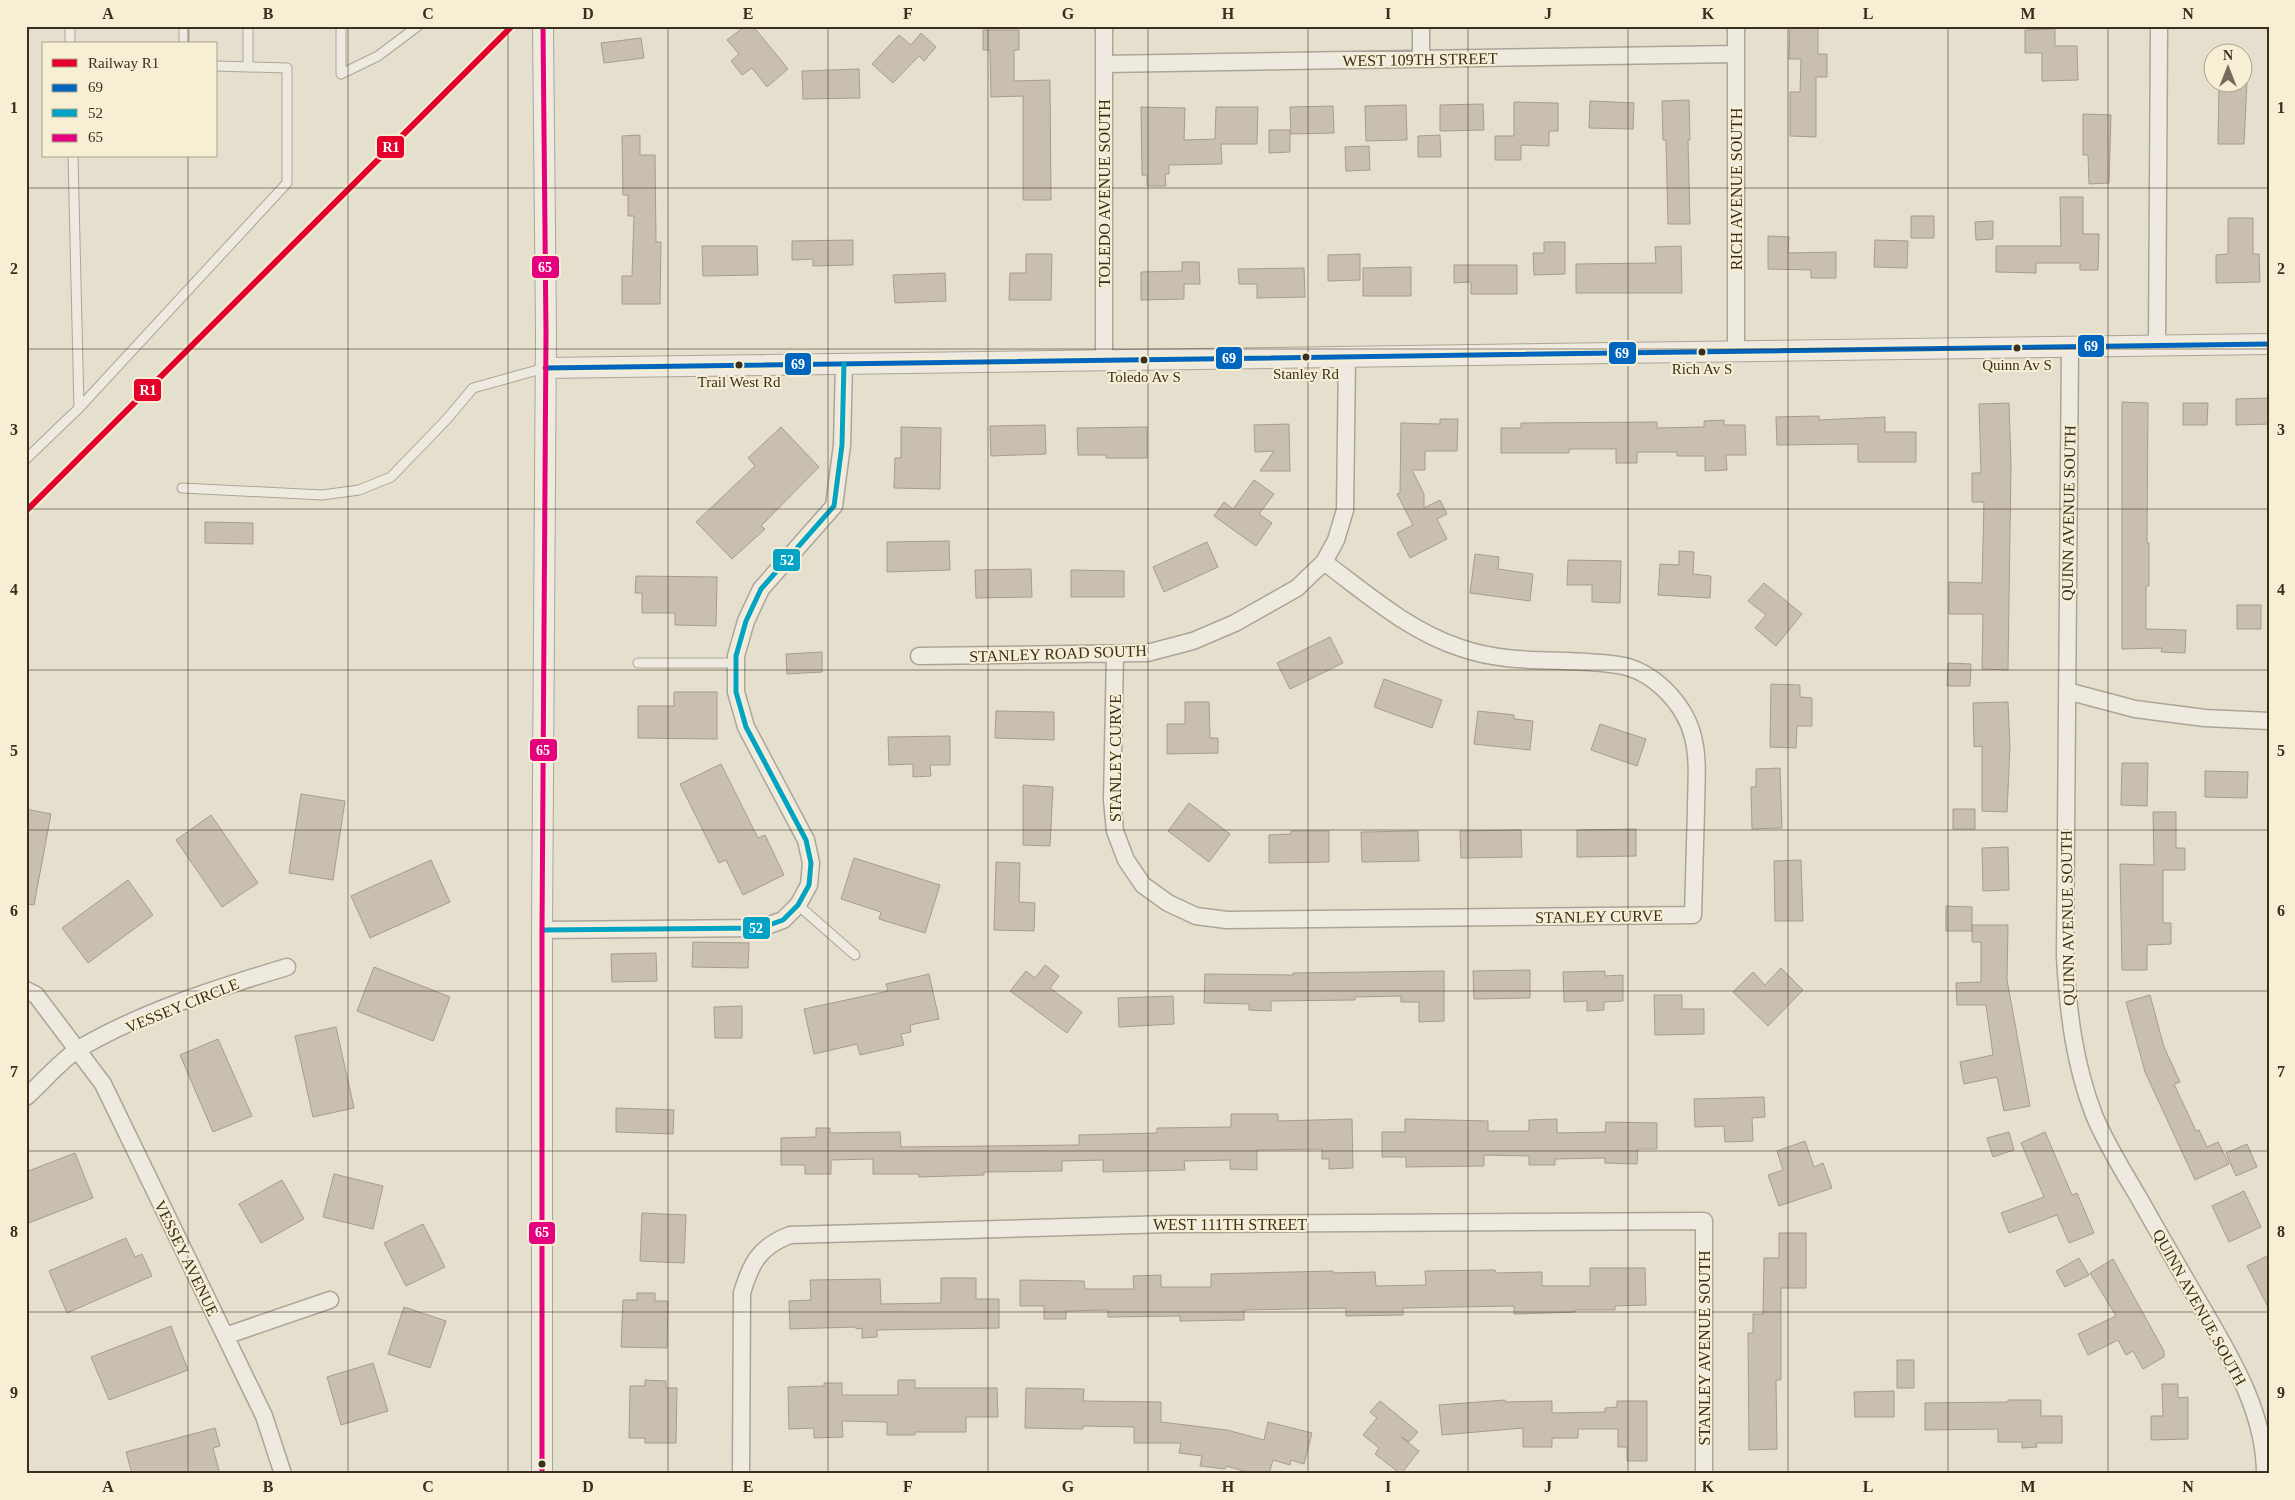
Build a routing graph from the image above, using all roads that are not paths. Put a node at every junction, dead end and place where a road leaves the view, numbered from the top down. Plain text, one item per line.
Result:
1 (70, 26) edge
2 (184, 26) edge
3 (248, 26) edge
4 (341, 26) edge
5 (418, 26) edge
6 (543, 26) edge
7 (1104, 26) edge
8 (1421, 26) edge
9 (1736, 26) edge
10 (2159, 26) edge
11 (70, 42) edge
12 (184, 42) edge
13 (1736, 54) junction
14 (1421, 59) junction
15 (1104, 64) junction
16 (218, 66) edge
17 (248, 67) junction
18 (73, 158) edge
19 (2269, 344) edge
20 (2157, 346) junction
21 (2070, 347) junction
22 (1736, 351) junction
23 (1347, 357) junction
24 (1104, 360) junction
25 (844, 364) junction
26 (546, 368) junction
27 (79, 408) junction
28 (26, 459) edge
29 (182, 488) dead end
30 (1324, 562) junction
31 (1115, 654) junction
32 (919, 656) dead end
33 (638, 663) dead end
34 (736, 663) junction
35 (2067, 691) junction
36 (2269, 721) edge
37 (798, 904) junction
38 (542, 930) junction
39 (855, 955) dead end
40 (288, 967) dead end
41 (26, 990) edge
42 (79, 1049) junction
43 (26, 1097) edge
44 (1704, 1221) joint
45 (330, 1300) dead end
46 (225, 1336) junction
47 (283, 1474) edge
48 (542, 1474) edge
49 (741, 1474) edge
50 (1704, 1474) edge
51 (2265, 1474) edge

1 - 11 lane
2 - 12 lane
3 - 17 lane
4 - 5 lane
6 - 26 street
7 - 15 street, TOLEDO AVENUE SOUTH
8 - 14 street
9 - 13 street, RICH AVENUE SOUTH
10 - 20 street
13 - 14 street, WEST 109TH STREET
13 - 22 street, RICH AVENUE SOUTH
14 - 15 street, WEST 109TH STREET
15 - 24 street, TOLEDO AVENUE SOUTH
16 - 17 lane
17 - 27 lane
18 - 27 lane
19 - 20 street
20 - 21 street
21 - 22 street
21 - 35 street, QUINN AVENUE SOUTH
22 - 23 street
23 - 24 street
23 - 30 street, STANLEY ROAD SOUTH
24 - 25 street
25 - 26 street
25 - 34 street
26 - 29 lane
26 - 38 street
27 - 28 lane
30 - 31 street, STANLEY ROAD SOUTH
30 - 31 street, STANLEY CURVE
31 - 32 street, STANLEY ROAD SOUTH
33 - 34 lane
34 - 37 street
35 - 36 street
35 - 51 street, QUINN AVENUE SOUTH
37 - 38 street
37 - 39 lane
38 - 48 street
40 - 42 street, VESSEY CIRCLE
41 - 42 street, VESSEY AVENUE
42 - 43 street, VESSEY CIRCLE
42 - 46 street, VESSEY AVENUE
44 - 49 street, WEST 111TH STREET
44 - 50 street, STANLEY AVENUE SOUTH
45 - 46 street
46 - 47 street, VESSEY AVENUE

